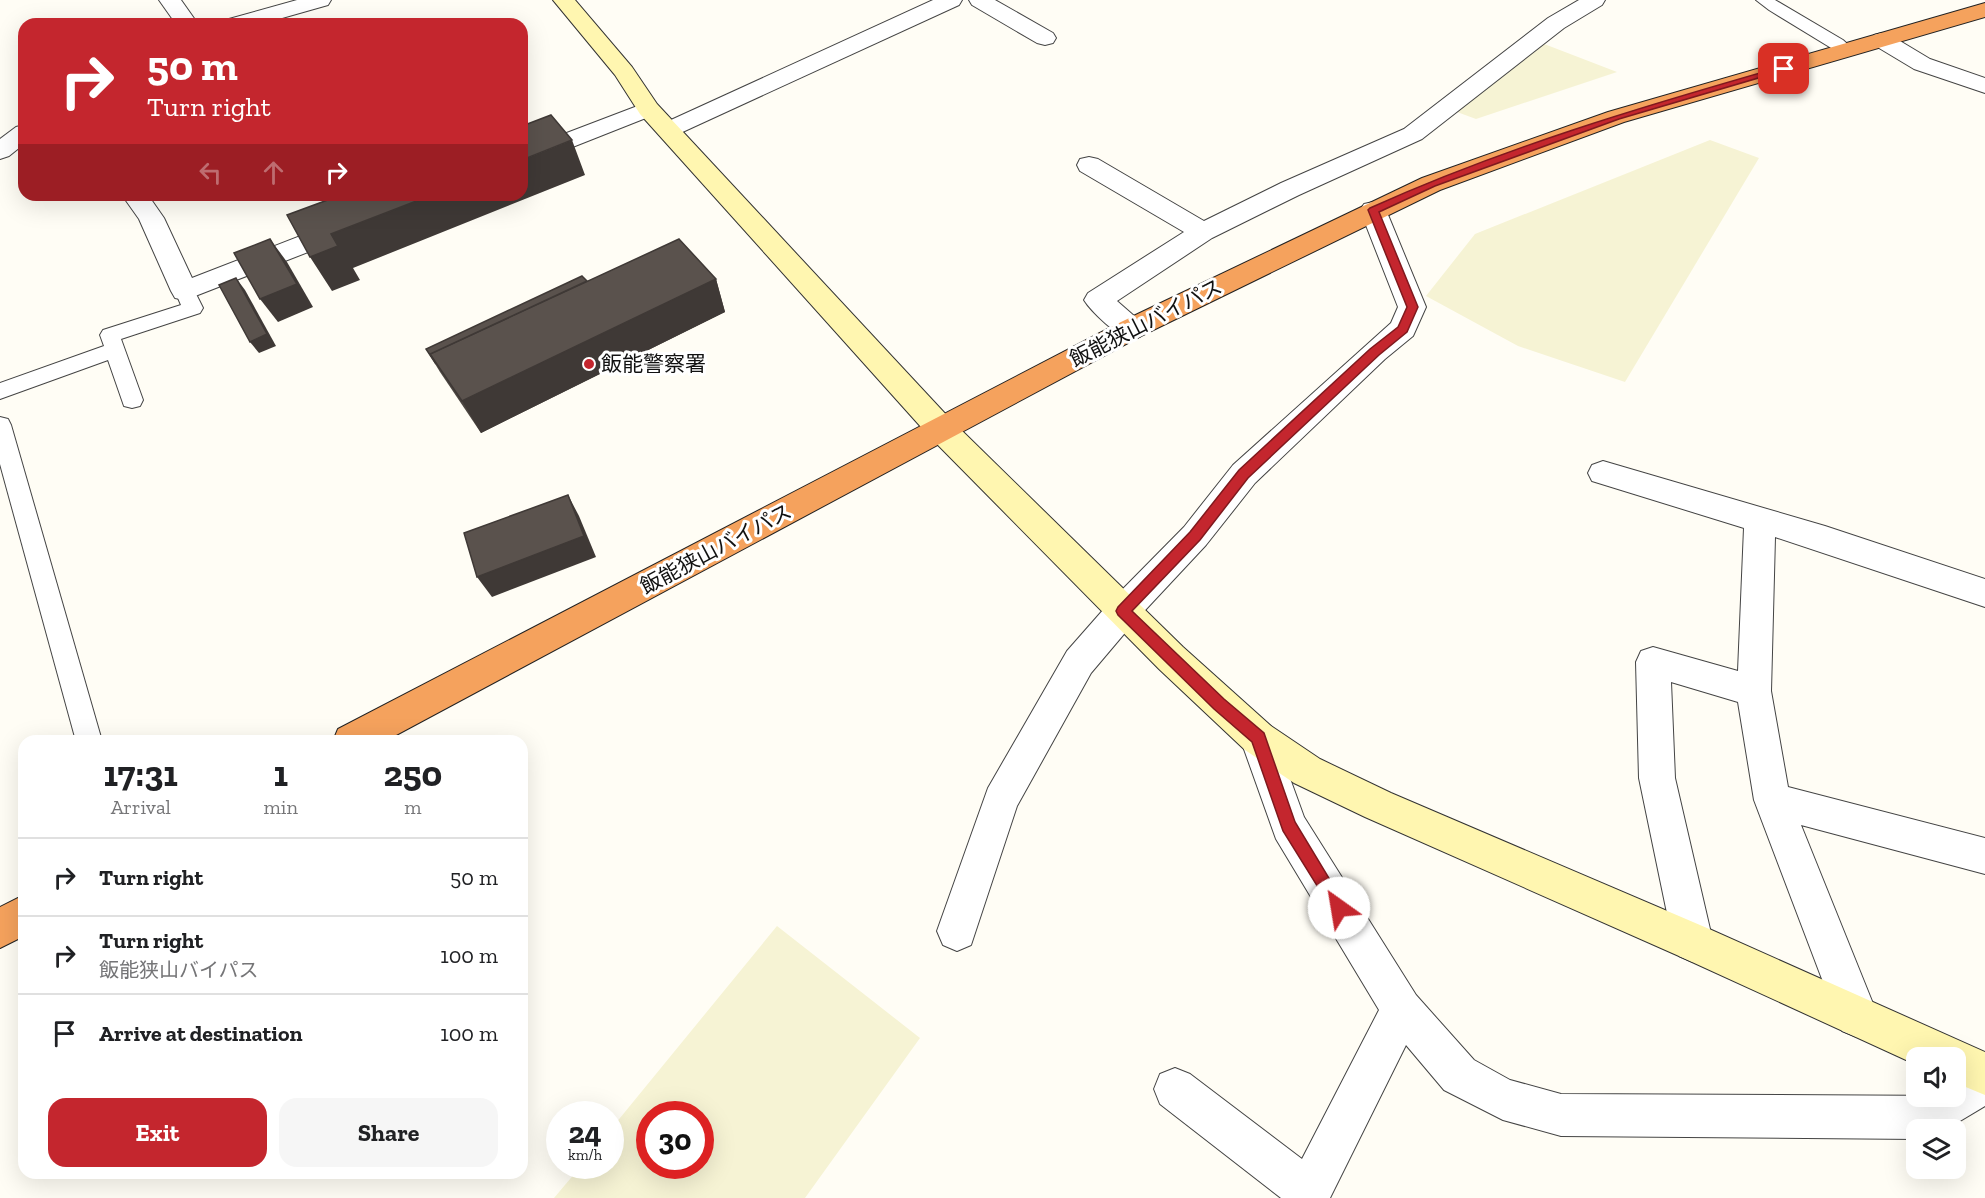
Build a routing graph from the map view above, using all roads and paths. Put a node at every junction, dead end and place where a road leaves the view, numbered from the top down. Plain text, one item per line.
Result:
1 (170, 0) edge
2 (320, 0) edge
3 (564, 0) edge
4 (951, 0) edge
5 (980, 0) edge
6 (1594, 0) edge
7 (1764, 0) edge
8 (1985, 10) edge
9 (183, 18) edge
10 (258, 18) edge
11 (1045, 38) dead end
12 (1882, 40) junction
13 (1847, 51) junction
14 (1985, 86) edge
15 (648, 109) junction
16 (668, 130) junction
17 (18, 137) edge
18 (0, 151) edge
19 (528, 157) edge
20 (1089, 165) dead end
21 (139, 201) edge
22 (415, 201) edge
23 (1373, 210) junction
24 (1203, 232) junction
25 (185, 291) junction
26 (1131, 329) junction
27 (115, 350) junction
28 (0, 391) edge
29 (132, 400) dead end
30 (0, 425) edge
31 (942, 429) junction
32 (1603, 473) dead end
33 (1760, 520) junction
34 (1985, 593) edge
35 (1123, 611) junction
36 (1754, 691) junction
37 (87, 735) edge
38 (362, 735) edge
39 (1258, 738) junction
40 (1772, 800) junction
41 (1985, 856) edge
42 (18, 918) edge
43 (0, 928) edge
44 (957, 931) dead end
45 (1693, 942) junction
46 (1402, 1010) junction
47 (1857, 1016) junction
48 (1924, 1047) edge
49 (1966, 1065) edge
50 (1985, 1074) edge
51 (1985, 1083) edge
52 (1175, 1089) dead end
53 (1307, 1195) edge

1 - 9 street
2 - 10 street
3 - 15 street
4 - 16 street
5 - 11 street
6 - 24 street
7 - 13 lane
8 - 12 highway, 飯能狭山バイパス
12 - 13 highway, 飯能狭山バイパス
12 - 14 street
13 - 23 highway, 飯能狭山バイパス
15 - 16 street
15 - 19 street
16 - 31 street
17 - 18 street
20 - 24 street
21 - 25 street
22 - 25 street
23 - 26 highway, 飯能狭山バイパス
23 - 35 street
24 - 26 street
25 - 27 lane
26 - 31 highway, 飯能狭山バイパス
27 - 28 lane
27 - 29 lane
30 - 37 lane
31 - 35 street
31 - 38 highway, 飯能狭山バイパス
32 - 33 street
33 - 34 street
33 - 36 street
35 - 39 street
35 - 44 street
36 - 40 street
36 - 45 street
39 - 45 street
39 - 46 street
40 - 41 street
40 - 47 street
42 - 43 highway
45 - 47 street
46 - 51 street
46 - 53 street
47 - 48 street
49 - 50 street
52 - 53 street

